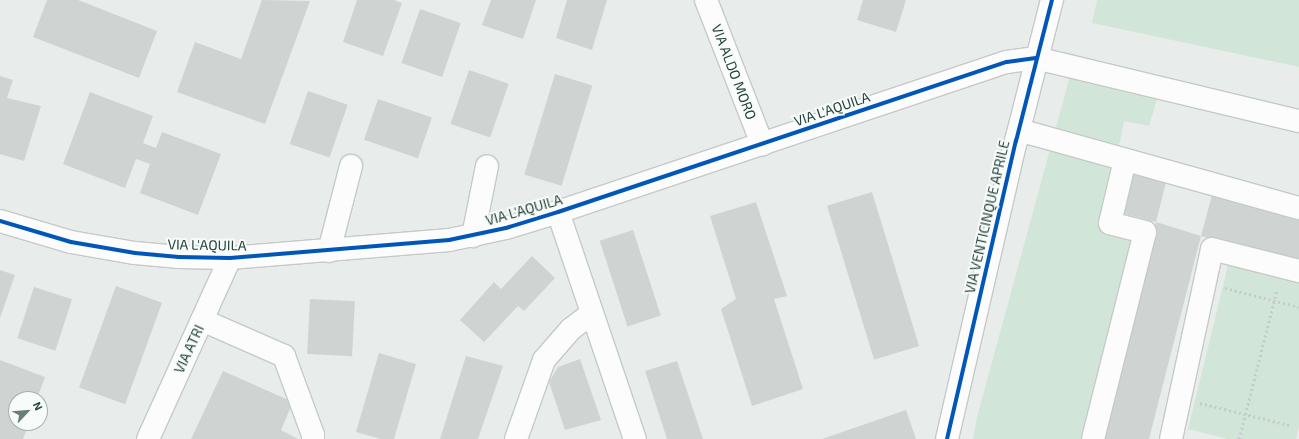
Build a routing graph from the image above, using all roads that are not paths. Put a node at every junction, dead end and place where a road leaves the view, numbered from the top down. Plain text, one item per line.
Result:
1 (706, 0) edge
2 (1052, 0) edge
3 (1036, 58) junction
4 (1299, 121) edge
5 (1018, 130) junction
6 (762, 144) junction
7 (1126, 160) junction
8 (351, 166) dead end
9 (487, 166) dead end
10 (1299, 208) edge
11 (558, 212) junction
12 (0, 221) edge
13 (473, 236) junction
14 (329, 251) junction
15 (230, 258) junction
16 (1291, 269) edge
17 (592, 313) junction
18 (202, 320) junction
19 (148, 439) edge
20 (312, 439) edge
21 (516, 439) edge
22 (635, 439) edge
23 (948, 439) edge
24 (1093, 439) edge
25 (1171, 439) edge

1 - 6 street, VIA ALDO MORO
2 - 3 street, VIA VENTICINQUE APRILE
3 - 4 street
3 - 5 street, VIA VENTICINQUE APRILE
3 - 6 street, VIA L'AQUILA
5 - 7 street
5 - 23 street, VIA VENTICINQUE APRILE
6 - 11 street, VIA L'AQUILA
7 - 10 street
7 - 24 street
8 - 14 street
9 - 13 street
11 - 13 street, VIA L'AQUILA
11 - 17 street
12 - 15 street, VIA L'AQUILA
13 - 14 street, VIA L'AQUILA
14 - 15 street, VIA L'AQUILA
15 - 18 street, VIA ATRI
16 - 25 street
17 - 21 street
17 - 22 street
18 - 19 street, VIA ATRI
18 - 20 street

